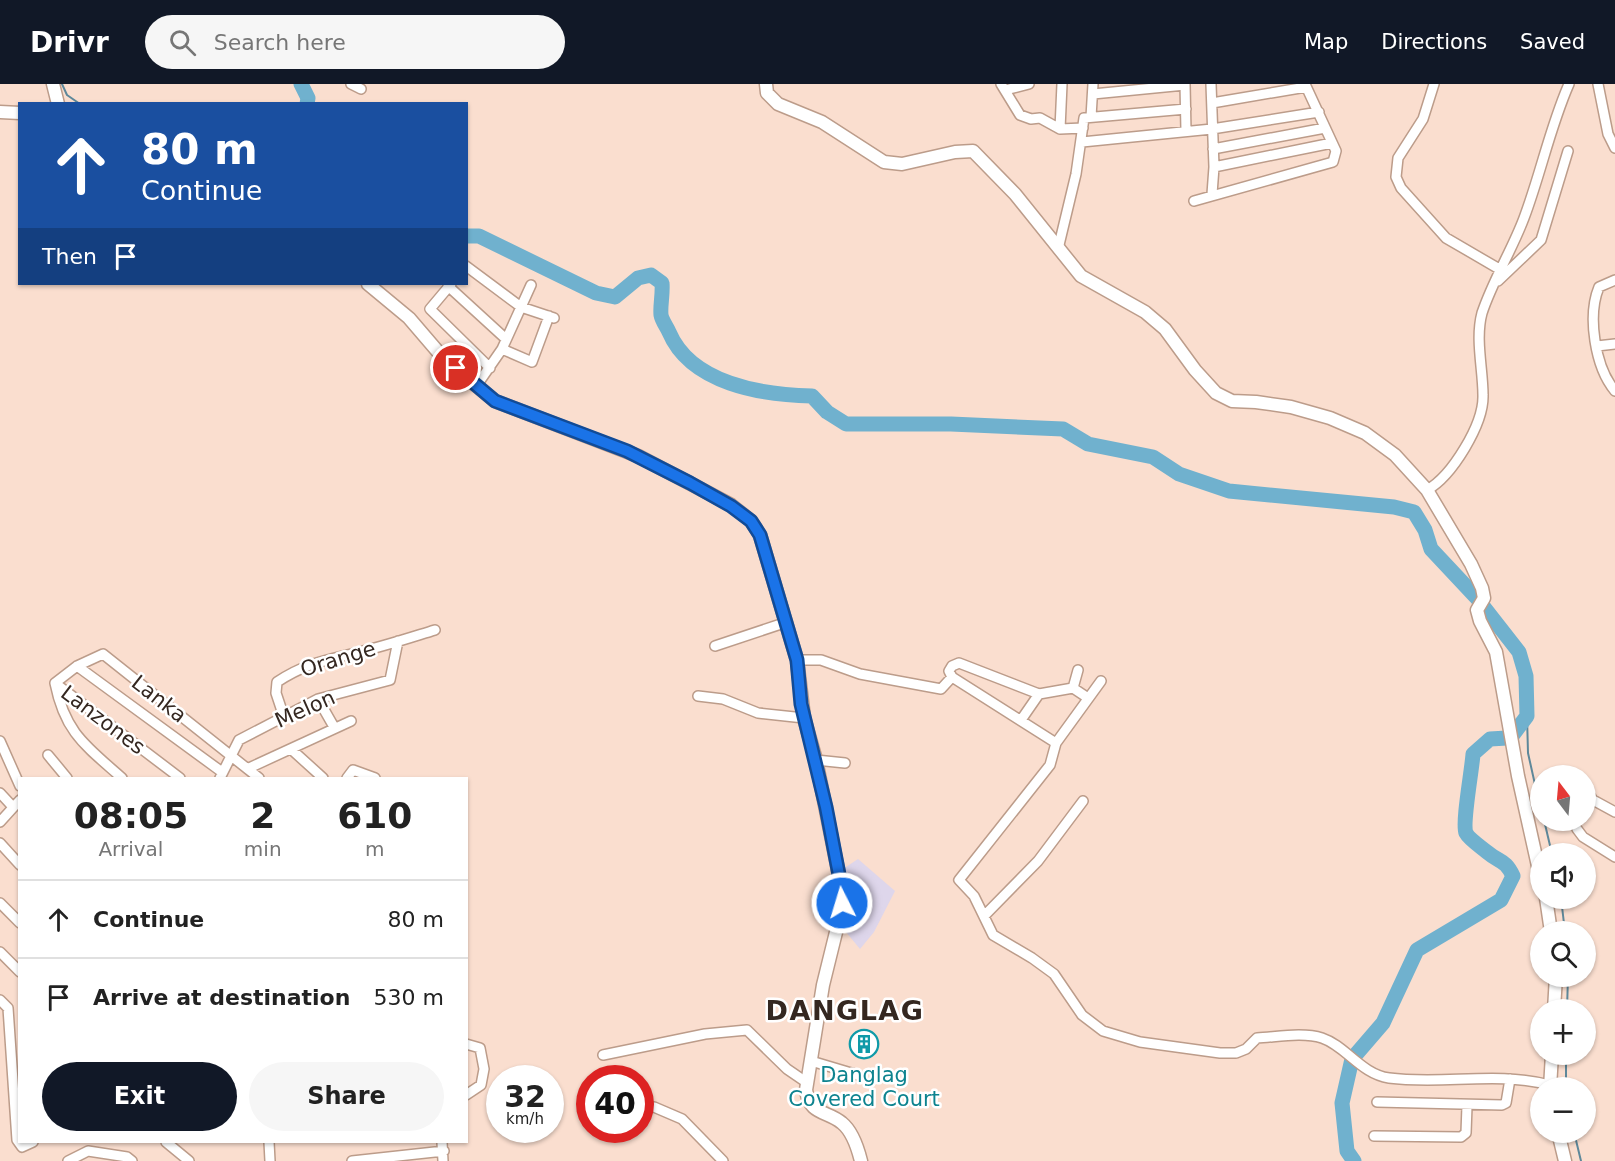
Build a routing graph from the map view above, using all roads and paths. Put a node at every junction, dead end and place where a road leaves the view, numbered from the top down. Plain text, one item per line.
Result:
1 (53, 84) edge
2 (351, 84) edge
3 (766, 84) edge
4 (1029, 84) edge
5 (1062, 84) edge
6 (1093, 84) edge
7 (1211, 84) edge
8 (1434, 84) edge
9 (1569, 84) edge
10 (1598, 84) edge
11 (1185, 85) edge
12 (1305, 85) edge
13 (1003, 87) edge
14 (361, 89) dead end
15 (1093, 94) junction
16 (58, 102) edge
17 (1212, 103) junction
18 (1186, 109) junction
19 (0, 112) edge
20 (1319, 112) junction
21 (18, 113) edge
22 (1091, 117) junction
23 (1083, 128) junction
24 (1325, 128) junction
25 (1060, 129) junction
26 (1212, 129) junction
27 (1186, 131) junction
28 (1082, 142) junction
29 (1332, 143) junction
30 (1615, 148) edge
31 (1213, 149) junction
32 (1568, 151) dead end
33 (1214, 167) junction
34 (1212, 194) junction
35 (1194, 201) dead end
36 (1058, 249) junction
37 (468, 267) edge
38 (1501, 270) junction
39 (1615, 280) edge
40 (1494, 284) junction
41 (369, 285) edge
42 (449, 285) edge
43 (531, 285) dead end
44 (521, 307) junction
45 (506, 339) junction
46 (1615, 344) edge
47 (1597, 346) junction
48 (501, 349) junction
49 (490, 368) junction
50 (477, 385) junction
51 (1615, 391) edge
52 (1427, 490) junction
53 (787, 622) junction
54 (435, 630) dead end
55 (398, 642) junction
56 (715, 646) dead end
57 (797, 660) junction
58 (77, 666) junction
59 (1078, 670) dead end
60 (952, 677) junction
61 (1101, 681) dead end
62 (55, 683) junction
63 (1073, 688) junction
64 (1039, 694) junction
65 (698, 696) dead end
66 (1088, 698) junction
67 (318, 699) junction
68 (284, 717) junction
69 (804, 718) junction
70 (1021, 720) junction
71 (351, 721) dead end
72 (334, 727) junction
73 (0, 741) edge
74 (1056, 743) junction
75 (291, 749) junction
76 (48, 755) dead end
77 (232, 756) junction
78 (816, 760) junction
79 (844, 763) dead end
80 (249, 768) junction
81 (221, 775) edge
82 (66, 777) edge
83 (121, 777) edge
84 (179, 777) edge
85 (258, 777) edge
86 (322, 777) edge
87 (348, 777) edge
88 (372, 777) edge
89 (18, 782) edge
90 (0, 793) edge
91 (1083, 801) dead end
92 (1596, 802) edge
93 (16, 804) edge
94 (1615, 812) edge
95 (0, 822) edge
96 (1578, 831) edge
97 (0, 843) edge
98 (1533, 843) edge
99 (1615, 857) edge
100 (18, 862) edge
101 (0, 903) edge
102 (985, 915) junction
103 (18, 921) edge
104 (0, 952) edge
105 (18, 970) edge
106 (0, 1000) edge
107 (468, 1045) edge
108 (603, 1056) dead end
109 (808, 1072) junction
110 (858, 1075) dead end
111 (1510, 1079) junction
112 (1530, 1082) edge
113 (468, 1094) edge
114 (1377, 1102) dead end
115 (1467, 1106) junction
116 (654, 1107) dead end
117 (1374, 1136) dead end
118 (18, 1141) edge
119 (167, 1143) edge
120 (269, 1143) edge
121 (1561, 1143) edge
122 (443, 1151) edge
123 (68, 1161) edge
124 (132, 1161) edge
125 (189, 1161) edge
126 (270, 1161) edge
127 (352, 1161) edge
128 (723, 1161) edge
129 (861, 1161) edge
130 (1565, 1161) edge

1 - 16 street
2 - 14 street
3 - 36 street
4 - 13 street
5 - 25 street
6 - 15 street
7 - 17 street
8 - 38 street
9 - 38 street
10 - 30 street
11 - 15 street
11 - 18 street
12 - 17 street
12 - 20 street
13 - 25 street
15 - 22 street
17 - 26 street
18 - 22 street
18 - 27 street
19 - 21 street
20 - 24 street
20 - 26 street
22 - 23 street
23 - 25 street
23 - 28 street
24 - 29 street
24 - 31 street
26 - 27 street
26 - 31 street
27 - 28 street
28 - 36 street
29 - 33 street
29 - 34 street
31 - 33 street
32 - 40 street
33 - 34 street
34 - 35 street
36 - 52 street
37 - 44 street
38 - 40 street
39 - 47 street
40 - 52 street
41 - 50 street
42 - 45 street
42 - 49 street
43 - 44 street
44 - 45 street
44 - 48 street
45 - 48 street
46 - 47 street
47 - 51 street
48 - 49 street
49 - 50 street
50 - 53 street
52 - 98 street
53 - 56 street
53 - 57 street
54 - 55 street, Orange
55 - 67 street, Melon
55 - 68 street, Orange
57 - 60 street
57 - 69 street
58 - 62 street, Lanka
58 - 77 street, Lanka
58 - 81 street
59 - 63 street
60 - 64 street
60 - 70 street
61 - 66 street
62 - 83 street
62 - 84 street, Lanzones
63 - 64 street
63 - 66 street
64 - 70 street
65 - 69 street
66 - 74 street
67 - 68 street, Melon
67 - 72 street
68 - 77 street, Melon
69 - 78 street
70 - 74 street
71 - 72 street
72 - 75 street
73 - 89 street
74 - 102 street
75 - 80 street
75 - 86 street
76 - 82 street
77 - 80 street, Lanka
77 - 81 street, Melon
78 - 79 street
78 - 109 street
80 - 85 street, Lanka
87 - 88 street
90 - 93 street
91 - 102 street
92 - 94 street
93 - 95 street
96 - 99 street
97 - 100 street
101 - 103 street
102 - 111 street
104 - 105 street
106 - 118 street
107 - 113 street
108 - 109 street
109 - 110 street
109 - 129 street
111 - 112 street
111 - 115 street
114 - 115 street
115 - 117 street
116 - 128 street
119 - 125 street
120 - 126 street
121 - 130 street
122 - 127 street
123 - 124 street

